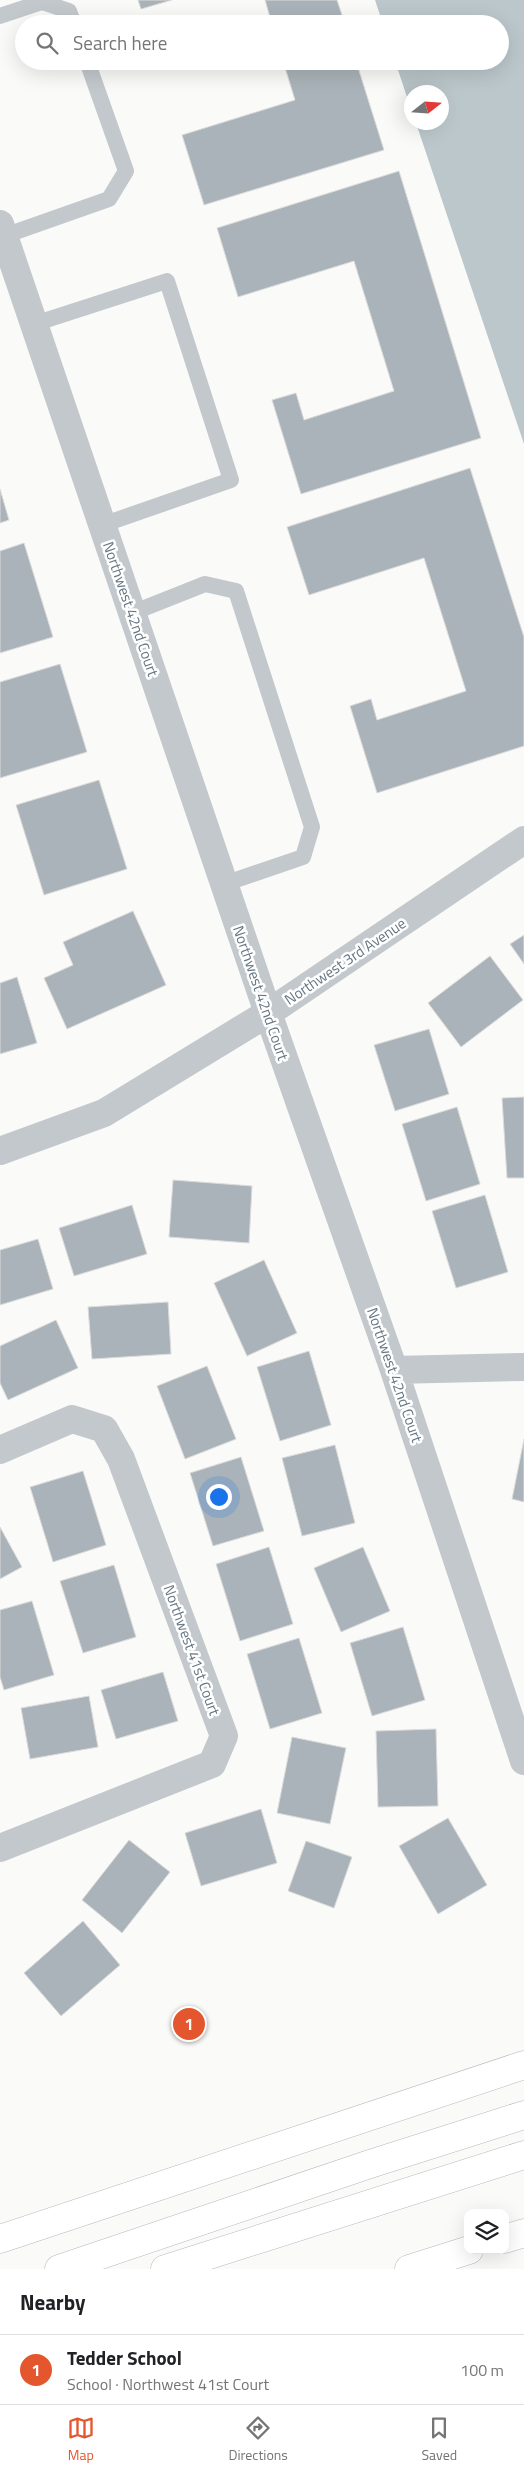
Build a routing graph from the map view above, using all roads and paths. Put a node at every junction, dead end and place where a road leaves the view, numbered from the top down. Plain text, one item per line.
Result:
1 (71, 15) edge
2 (0, 16) edge
3 (90, 70) edge
4 (2, 230) edge
5 (34, 324) junction
6 (102, 524) junction
7 (132, 613) junction
8 (524, 840) edge
9 (224, 884) junction
10 (268, 1013) junction
11 (0, 1151) edge
12 (524, 1368) edge
13 (394, 1370) junction
14 (0, 1450) edge
15 (524, 1760) edge
16 (0, 1848) edge
17 (524, 2065) edge
18 (524, 2115) edge
19 (524, 2156) edge
20 (524, 2233) edge
21 (509, 2238) edge
22 (0, 2239) edge
23 (464, 2252) edge
24 (59, 2269) edge
25 (165, 2269) edge
26 (408, 2269) edge

1 - 2 lane
3 - 4 lane
4 - 5 street, Northwest 42nd Court
5 - 6 street, Northwest 42nd Court
5 - 6 lane
6 - 7 street, Northwest 42nd Court
7 - 9 street, Northwest 42nd Court
7 - 9 lane
8 - 10 street, Northwest 3rd Avenue
9 - 10 street, Northwest 42nd Court
10 - 11 street, Northwest 3rd Avenue
10 - 13 street, Northwest 42nd Court
12 - 13 street
13 - 15 street, Northwest 42nd Court
14 - 16 street, Northwest 41st Court
17 - 22 highway
18 - 24 highway
19 - 25 highway
20 - 21 highway
23 - 26 highway

